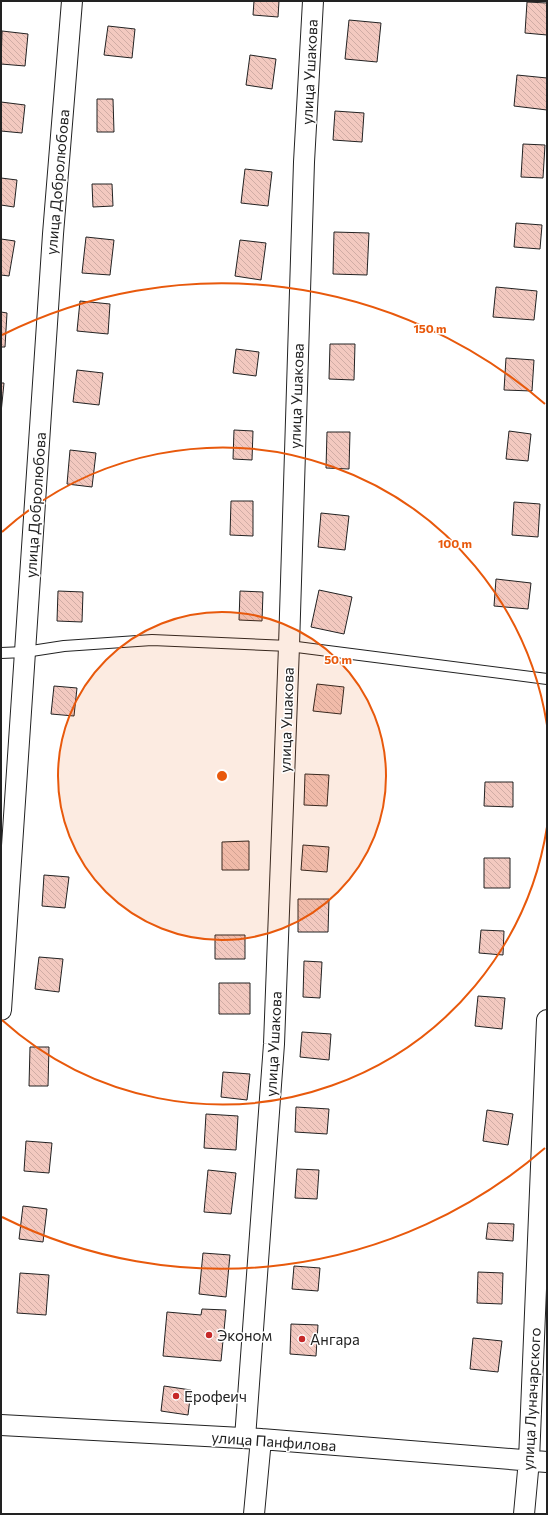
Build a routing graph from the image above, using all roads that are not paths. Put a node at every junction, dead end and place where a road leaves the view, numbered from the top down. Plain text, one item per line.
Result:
1 (72, 1) edge
2 (313, 1) edge
3 (289, 646) junction
4 (26, 652) junction
5 (1, 653) edge
6 (547, 679) edge
7 (1, 1010) edge
8 (547, 1020) edge
9 (1, 1425) edge
10 (253, 1439) junction
11 (538, 1461) edge
12 (254, 1514) edge
13 (524, 1514) edge

1 - 4 street, улица Добролюбова
2 - 3 street, улица Ушакова
3 - 4 lane
3 - 6 lane
3 - 10 street, улица Ушакова
4 - 5 lane
4 - 7 street, улица Добролюбова
8 - 11 street, улица Луначарского
9 - 10 street, улица Панфилова
10 - 11 street, улица Панфилова
10 - 12 street, улица Ушакова
11 - 13 street, улица Луначарского

